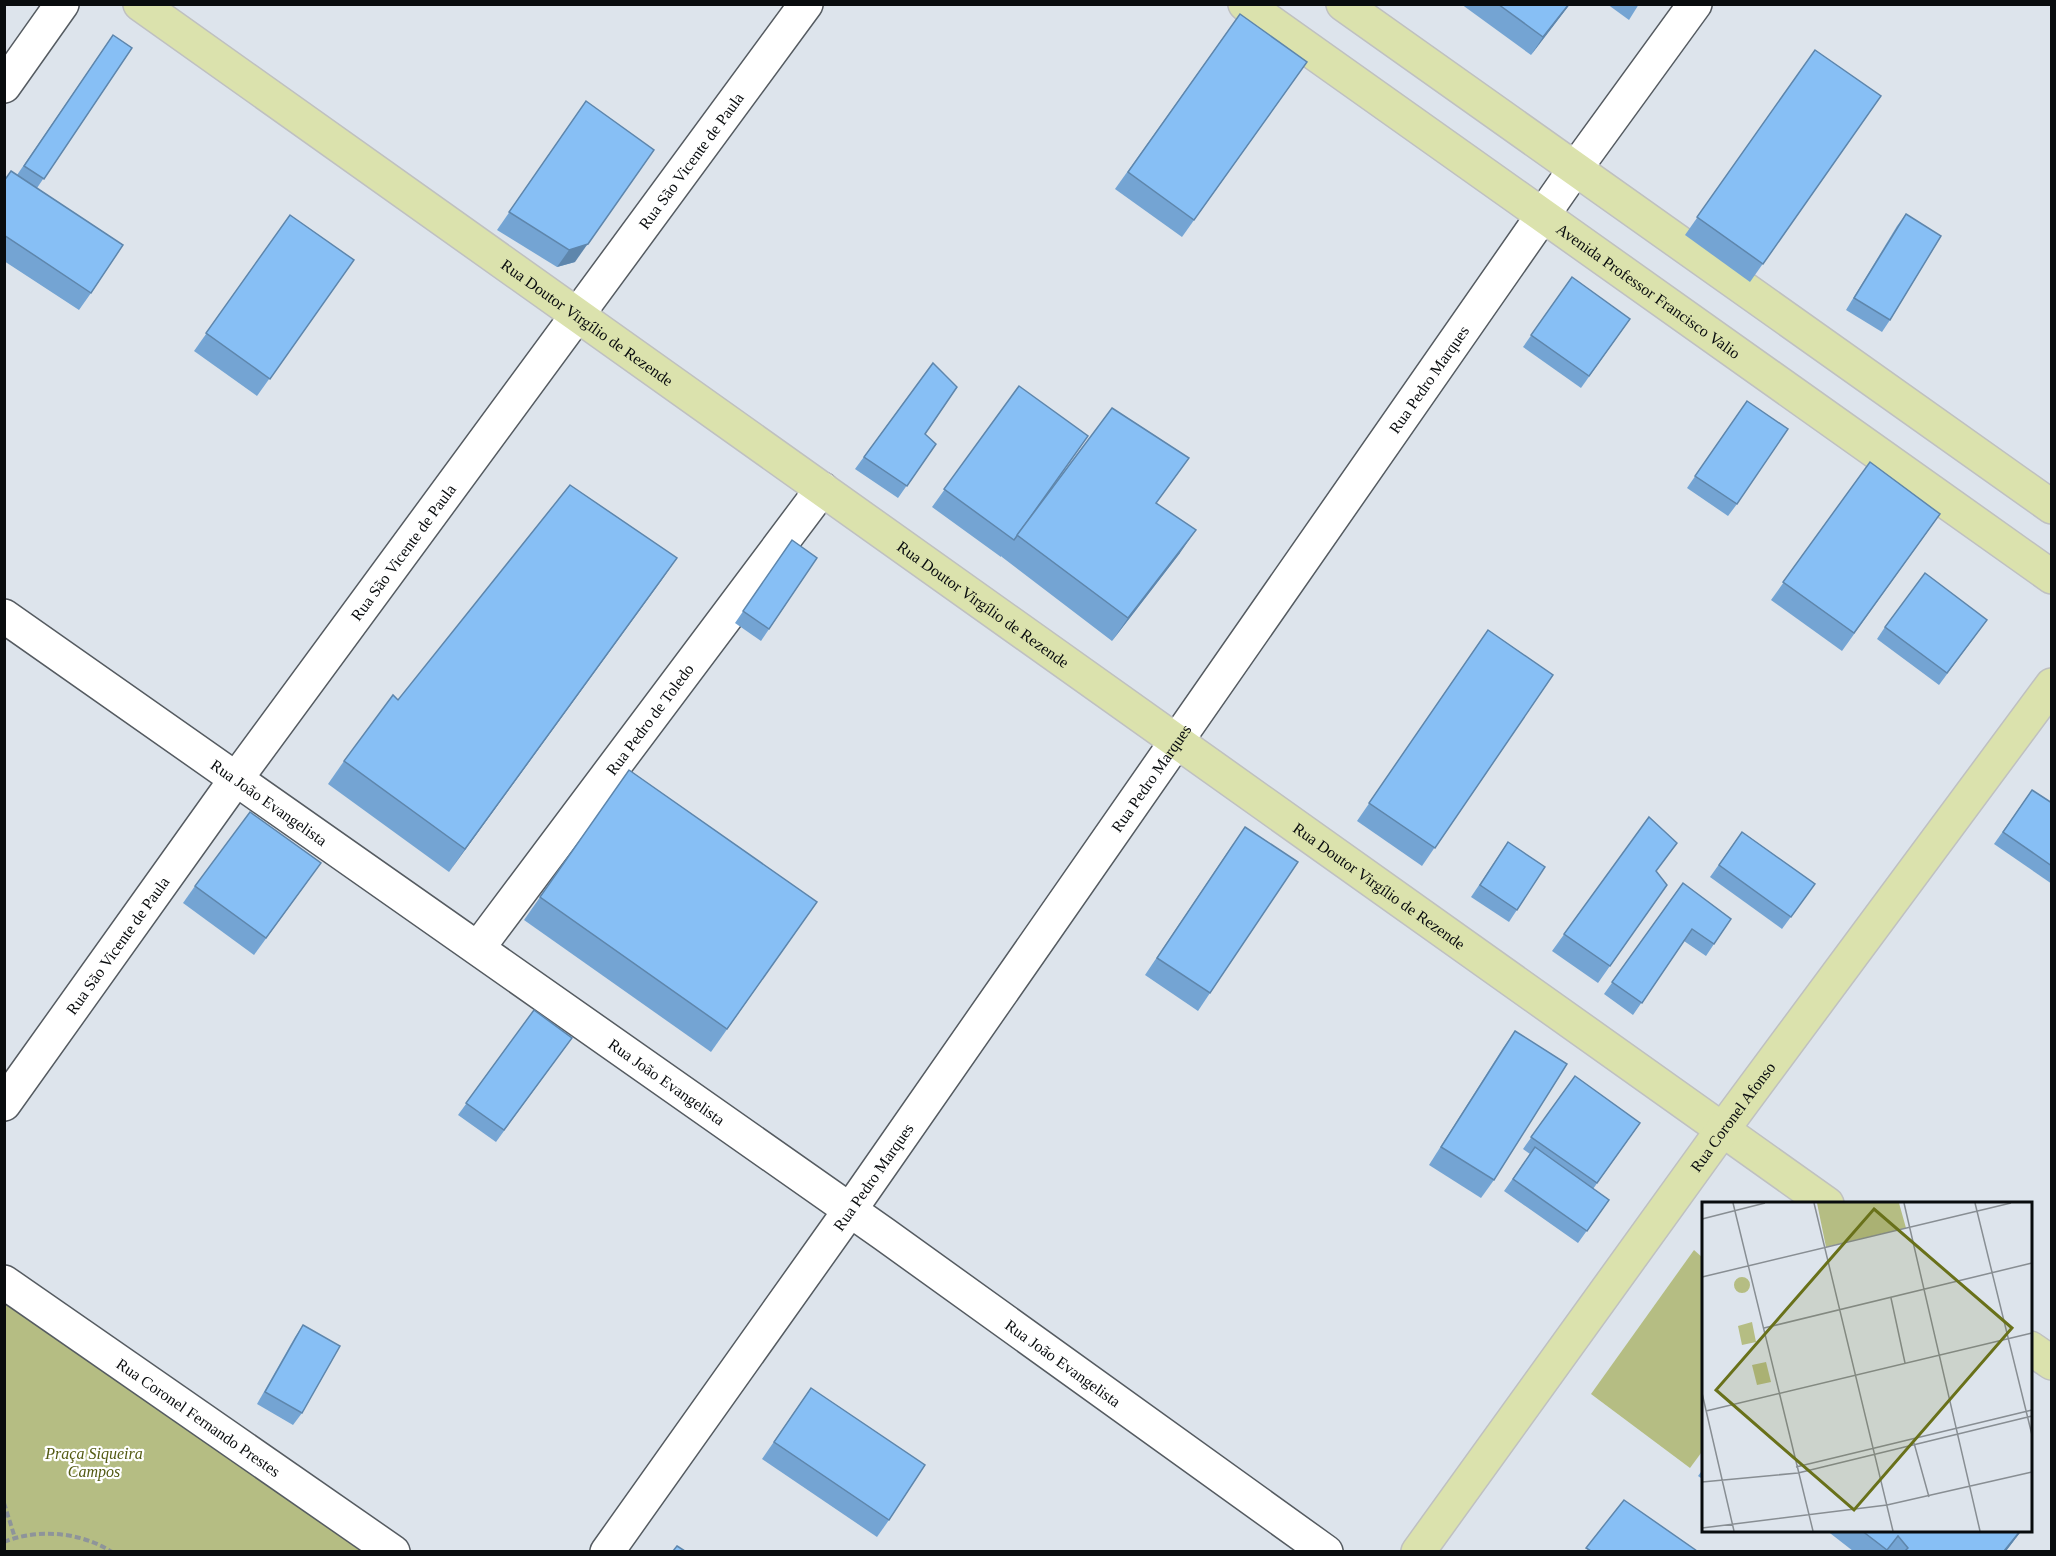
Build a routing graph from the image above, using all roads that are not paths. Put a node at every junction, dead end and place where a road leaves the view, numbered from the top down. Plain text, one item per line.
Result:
1 (62, 4) edge
2 (140, 4) edge
3 (807, 4) edge
4 (1343, 4) edge
5 (1695, 4) edge
6 (1260, 9) edge
7 (4, 86) edge
8 (1575, 169) junction
9 (1542, 216) junction
10 (577, 315) junction
11 (822, 489) junction
12 (2052, 507) edge
13 (2052, 577) edge
14 (4, 616) edge
15 (2052, 685) edge
16 (1176, 741) junction
17 (236, 779) junction
18 (478, 948) junction
19 (4, 1104) edge
20 (1723, 1129) junction
21 (1826, 1202) edge
22 (850, 1209) junction
23 (4, 1282) edge
24 (2032, 1349) edge
25 (2052, 1363) edge
26 (393, 1551) edge
27 (607, 1551) edge
28 (1326, 1551) edge
29 (1418, 1551) edge

1 - 7 street
2 - 10 main road, Rua Doutor Virgílio de Rezende
3 - 10 street, Rua São Vicente de Paula
4 - 8 main road
5 - 8 street, Rua Pedro Marques
6 - 9 main road, Avenida Professor Francisco Valio
8 - 9 street, Rua Pedro Marques
8 - 12 main road
9 - 13 main road, Avenida Professor Francisco Valio
9 - 16 street, Rua Pedro Marques
10 - 11 main road, Rua Doutor Virgílio de Rezende
10 - 17 street, Rua São Vicente de Paula
11 - 16 main road, Rua Doutor Virgílio de Rezende
11 - 18 street, Rua Pedro de Toledo
14 - 17 street, Rua João Evangelista
15 - 20 main road, Rua Coronel Afonso
16 - 20 main road, Rua Doutor Virgílio de Rezende
16 - 22 street, Rua Pedro Marques
17 - 18 street, Rua João Evangelista
17 - 19 street, Rua São Vicente de Paula
18 - 22 street, Rua João Evangelista
20 - 21 main road, Rua Doutor Virgílio de Rezende
20 - 29 main road, Rua Coronel Afonso
22 - 27 street, Rua Pedro Marques
22 - 28 street, Rua João Evangelista
23 - 26 street, Rua Coronel Fernando Prestes
24 - 25 main road

